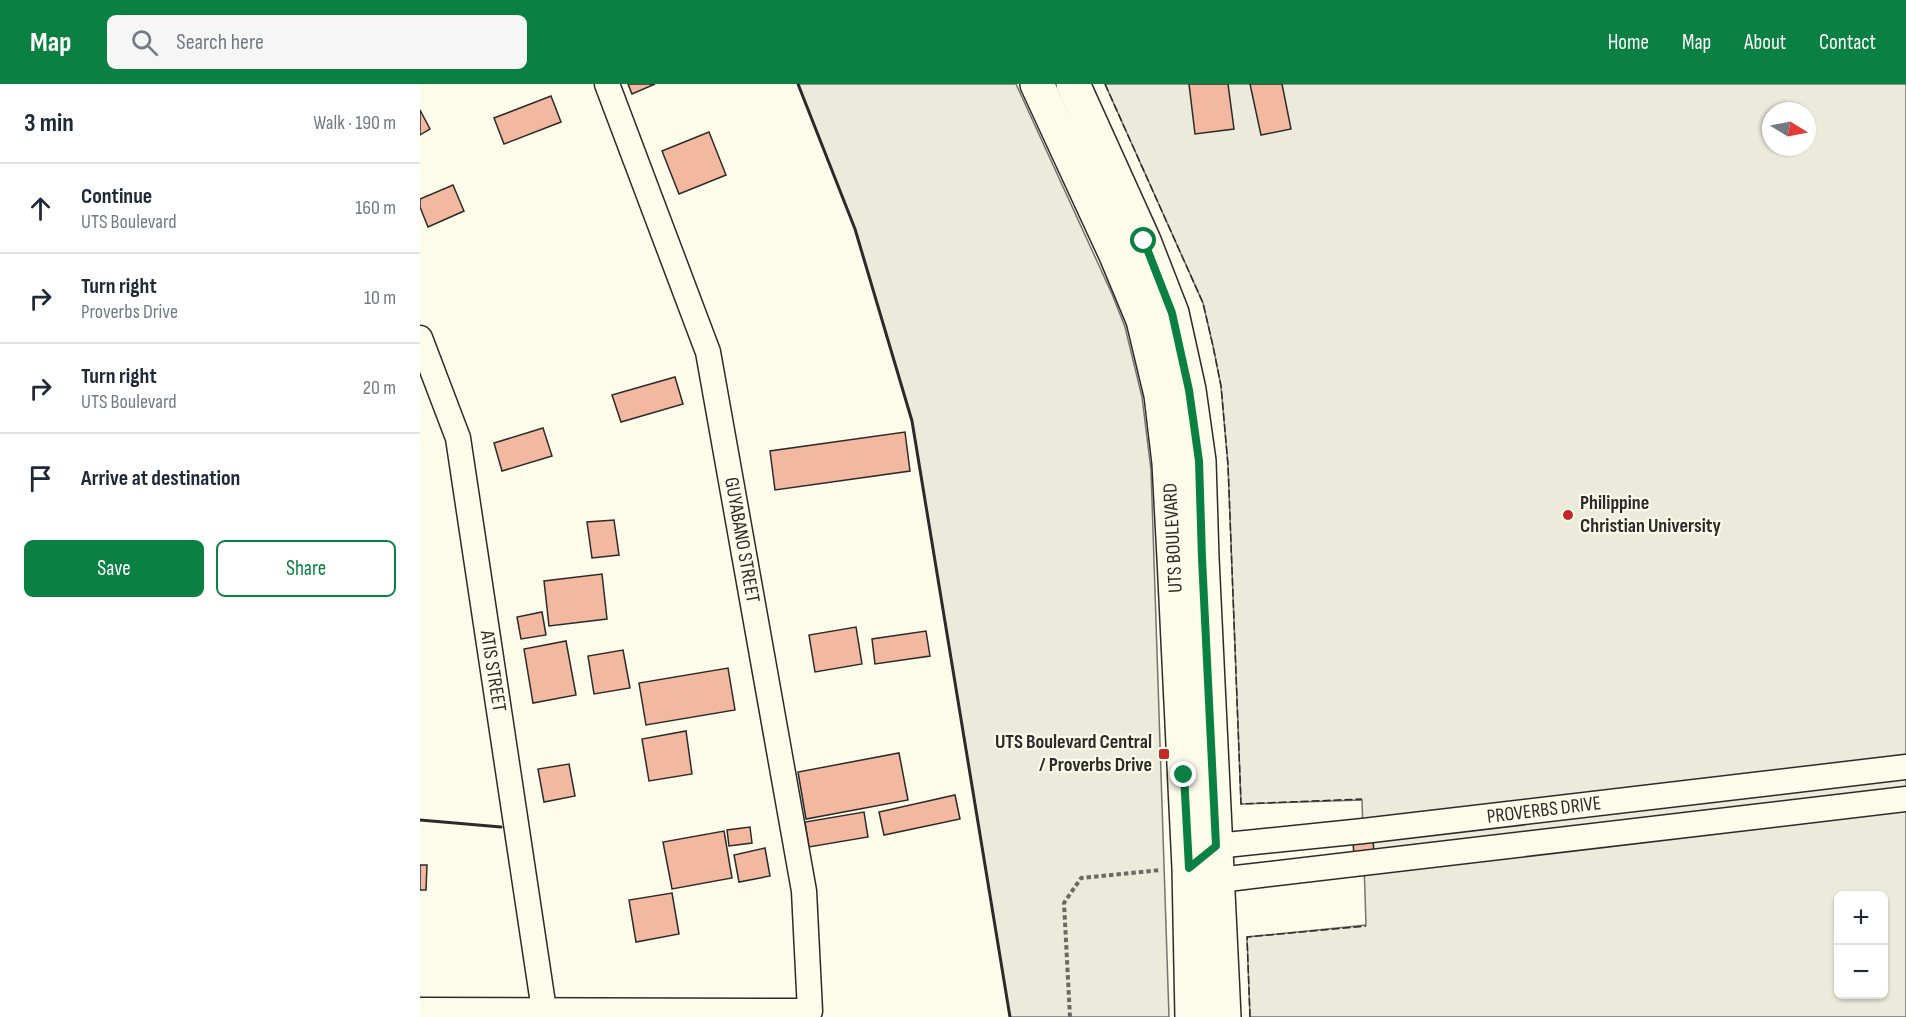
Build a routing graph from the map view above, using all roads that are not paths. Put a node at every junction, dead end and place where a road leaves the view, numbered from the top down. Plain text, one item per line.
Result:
1 (607, 84) edge
2 (1036, 84) edge
3 (1073, 84) edge
4 (420, 338) edge
5 (1906, 767) edge
6 (1906, 799) edge
7 (1216, 846) junction
8 (1203, 874) junction
9 (420, 1010) edge
10 (544, 1010) junction
11 (1192, 1017) edge
12 (1224, 1017) edge

1 - 10 street, GUYABANO STREET
2 - 8 main road, UTS BOULEVARD
3 - 7 main road, UTS BOULEVARD
4 - 10 street, ATIS STREET
5 - 7 street, PROVERBS DRIVE
6 - 8 street, PROVERBS DRIVE
7 - 8 main road, UTS BOULEVARD
8 - 11 main road, UTS BOULEVARD
8 - 12 main road, UTS BOULEVARD
9 - 10 street

